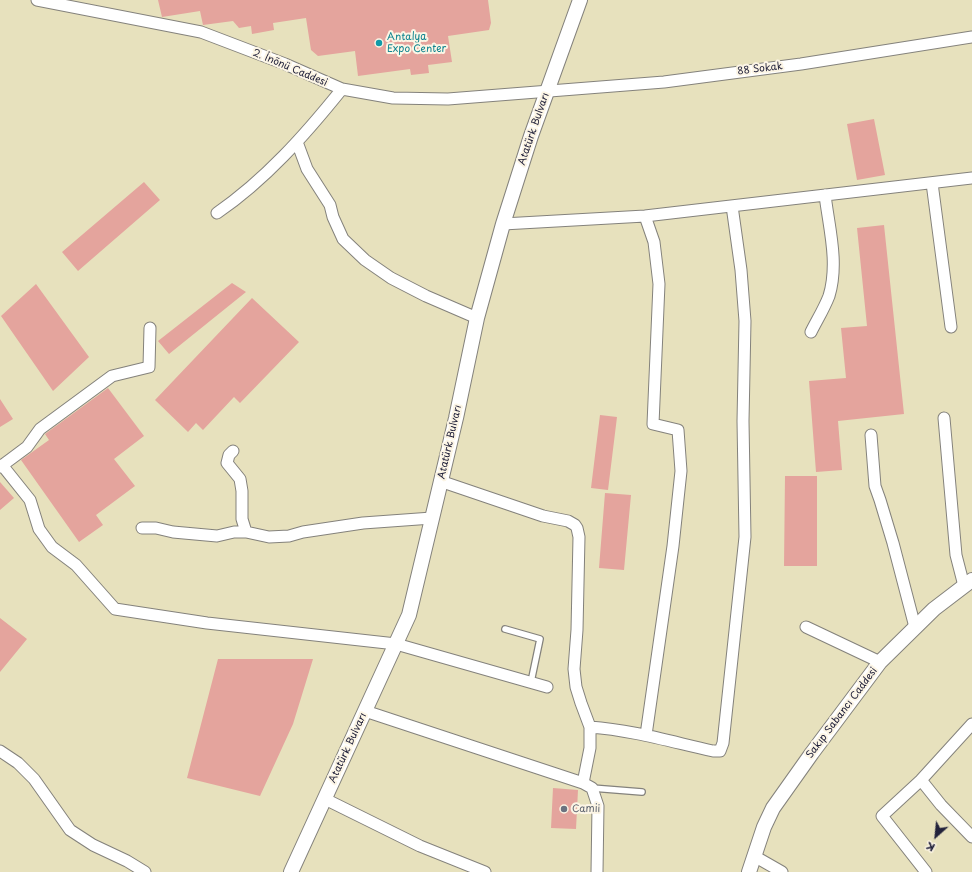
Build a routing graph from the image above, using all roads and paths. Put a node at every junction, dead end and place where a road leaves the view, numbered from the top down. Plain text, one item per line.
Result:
1 (37, 0) edge
2 (580, 0) edge
3 (972, 37) edge
4 (342, 90) junction
5 (547, 91) junction
6 (297, 142) junction
7 (972, 178) edge
8 (932, 183) junction
9 (825, 195) junction
10 (732, 206) junction
11 (217, 214) dead end
12 (645, 216) junction
13 (503, 224) junction
14 (477, 318) junction
15 (951, 327) dead end
16 (150, 328) dead end
17 (811, 332) dead end
18 (944, 418) dead end
19 (871, 435) dead end
20 (233, 451) dead end
21 (1, 466) edge
22 (440, 481) junction
23 (432, 518) junction
24 (142, 528) dead end
25 (246, 532) junction
26 (968, 583) edge
27 (806, 627) dead end
28 (915, 627) junction
29 (505, 629) dead end
30 (396, 644) junction
31 (880, 662) junction
32 (531, 682) junction
33 (547, 687) dead end
34 (365, 711) junction
35 (590, 727) junction
36 (971, 728) edge
37 (646, 735) junction
38 (0, 751) edge
39 (921, 780) junction
40 (587, 786) junction
41 (642, 792) dead end
42 (324, 799) junction
43 (972, 837) edge
44 (754, 856) junction
45 (145, 872) edge
46 (291, 872) edge
47 (485, 872) edge
48 (598, 872) edge
49 (749, 872) edge
50 (782, 872) edge
51 (926, 872) edge

1 - 4 street, 2. İnönü Caddesi
2 - 5 street, Atatürk Bulvarı
3 - 5 street, 88 Sokak
4 - 5 street, 2. İnönü Caddesi
4 - 6 street
5 - 13 street, Atatürk Bulvarı
6 - 11 street
6 - 14 street
7 - 8 street
8 - 9 street
8 - 15 street
9 - 10 street
9 - 17 street
10 - 12 street
10 - 37 street
12 - 13 street
12 - 37 street
13 - 14 street, Atatürk Bulvarı
14 - 22 street, Atatürk Bulvarı
16 - 21 street
18 - 26 street
19 - 28 street
20 - 25 street
21 - 30 street
22 - 23 street, Atatürk Bulvarı
22 - 35 street
23 - 25 street
23 - 30 street, Atatürk Bulvarı
24 - 25 street
26 - 28 street, Sakıp Sabancı Caddesi
27 - 31 street
28 - 31 street, Sakıp Sabancı Caddesi
29 - 32 lane
30 - 32 street
30 - 34 street, Atatürk Bulvarı
31 - 44 street, Sakıp Sabancı Caddesi
32 - 33 street
34 - 40 street
34 - 42 street, Atatürk Bulvarı
35 - 37 street
35 - 40 street
36 - 39 street
38 - 45 street
39 - 43 street
39 - 51 street
40 - 41 lane
40 - 48 street
42 - 46 street, Atatürk Bulvarı
42 - 47 street
44 - 49 street, Sakıp Sabancı Caddesi
44 - 50 street

